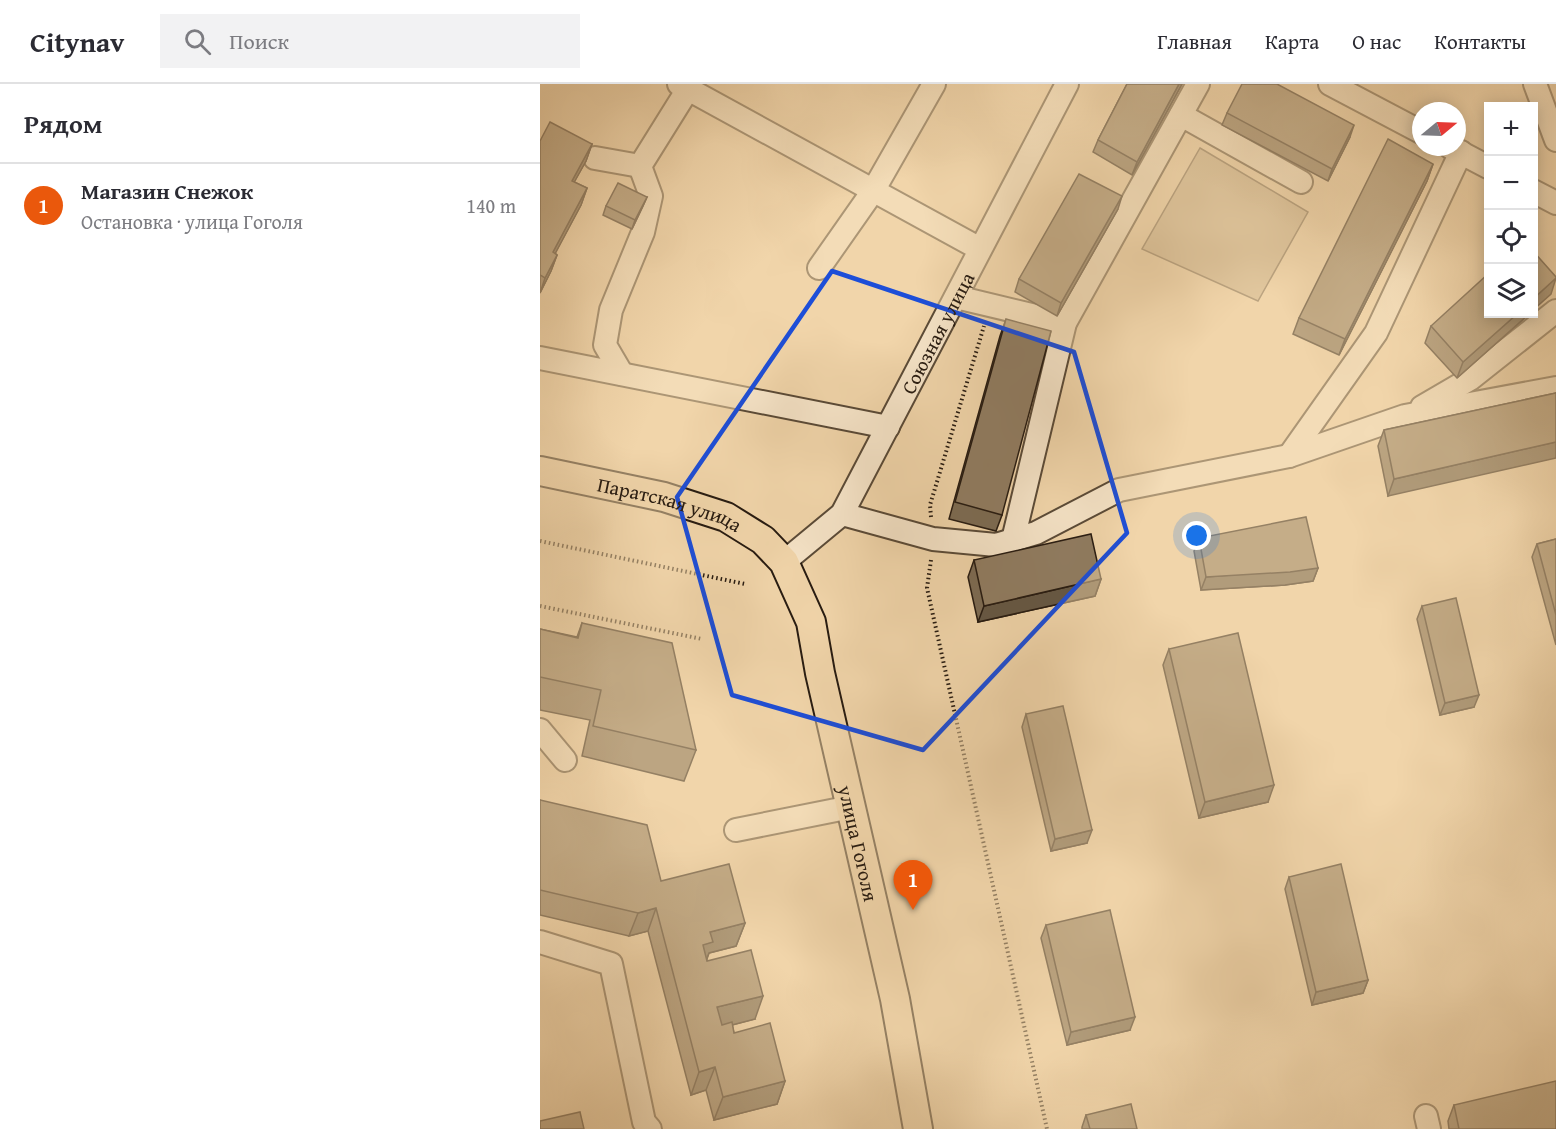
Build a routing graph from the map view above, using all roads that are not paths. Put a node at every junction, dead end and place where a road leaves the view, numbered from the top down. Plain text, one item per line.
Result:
1 (934, 84) edge
2 (1067, 84) edge
3 (1198, 84) edge
4 (1330, 84) edge
5 (1535, 84) edge
6 (684, 86) edge
7 (1181, 115) junction
8 (1412, 127) edge
9 (1556, 140) edge
10 (1466, 155) edge
11 (1453, 156) edge
12 (595, 158) dead end
13 (1484, 165) edge
14 (640, 166) junction
15 (1301, 182) dead end
16 (873, 190) junction
17 (1538, 194) edge
18 (1556, 203) edge
19 (980, 249) junction
20 (819, 268) dead end
21 (956, 297) junction
22 (1556, 311) edge
23 (1065, 323) junction
24 (540, 358) edge
25 (622, 374) junction
26 (1556, 388) edge
27 (1405, 416) junction
28 (888, 427) junction
29 (1289, 456) junction
30 (540, 471) edge
31 (842, 514) junction
32 (1013, 540) junction
33 (784, 562) junction
34 (540, 730) edge
35 (565, 760) dead end
36 (851, 807) junction
37 (736, 830) dead end
38 (540, 942) edge
39 (650, 1129) edge
40 (918, 1129) edge

1 - 16 street
2 - 19 street, Союзная улица
3 - 7 street
4 - 8 street
5 - 9 street
6 - 14 street
6 - 16 street
7 - 15 street
7 - 23 street
10 - 13 street
11 - 29 street
12 - 14 street
14 - 25 street
16 - 19 street
16 - 20 street
17 - 18 street
19 - 21 street, Союзная улица
21 - 23 street
21 - 28 street, Союзная улица
22 - 27 street
23 - 32 street
24 - 25 street
25 - 28 street
26 - 27 street
27 - 29 street
28 - 31 street, Союзная улица
29 - 32 street
30 - 33 main road, Паратская улица
31 - 32 street
31 - 33 street, Союзная улица
33 - 36 main road, улица Гоголя
34 - 35 street
36 - 37 street
36 - 40 main road, улица Гоголя
38 - 39 street

